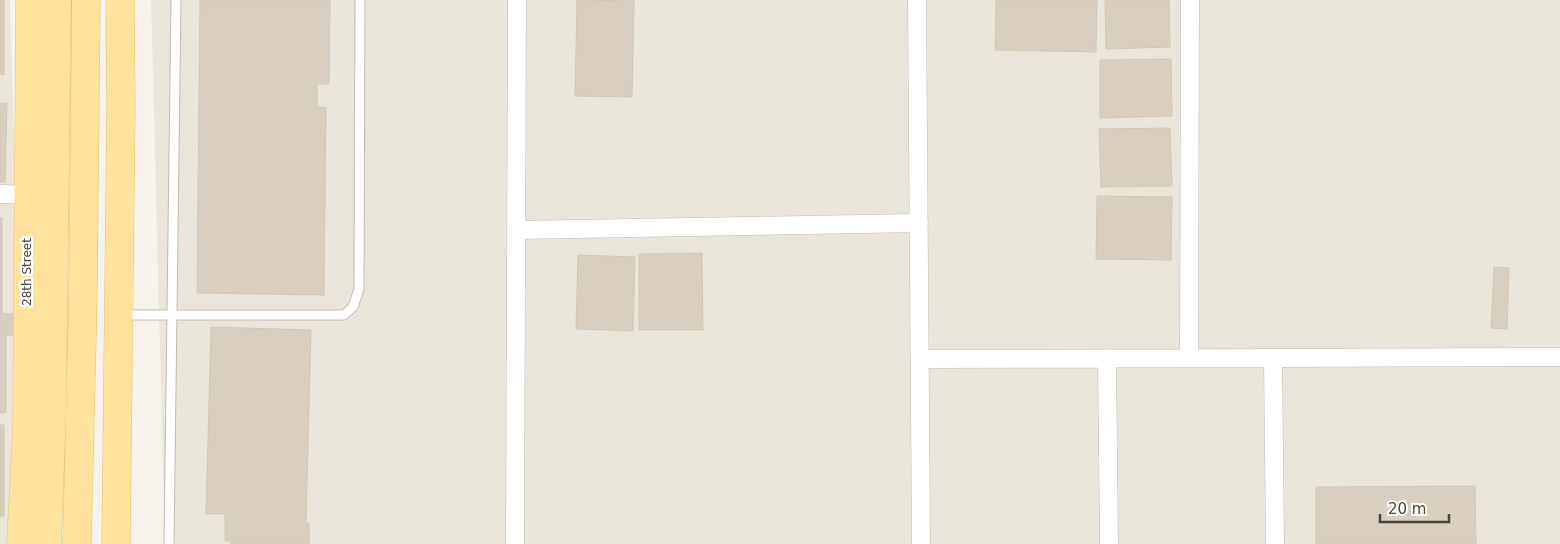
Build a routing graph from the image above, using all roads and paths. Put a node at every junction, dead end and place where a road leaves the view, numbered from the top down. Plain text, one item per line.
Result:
1 (30, 0) edge
2 (57, 0) edge
3 (86, 0) edge
4 (120, 0) edge
5 (176, 0) edge
6 (360, 0) edge
7 (517, 0) edge
8 (917, 0) edge
9 (1190, 0) edge
10 (0, 194) edge
11 (28, 195) junction
12 (919, 223) junction
13 (516, 230) junction
14 (119, 315) junction
15 (173, 315) junction
16 (1560, 357) edge
17 (1107, 358) junction
18 (1189, 358) junction
19 (1273, 358) junction
20 (920, 359) junction
21 (21, 544) edge
22 (47, 544) edge
23 (76, 544) edge
24 (116, 544) edge
25 (169, 544) edge
26 (515, 544) edge
27 (921, 544) edge
28 (1109, 544) edge
29 (1275, 544) edge

1 - 11 main road, 28th Street
2 - 22 main road
3 - 23 main road
4 - 14 main road
5 - 15 lane
6 - 15 lane
7 - 13 street
8 - 12 street
9 - 18 street
10 - 11 street
11 - 21 main road, 28th Street
12 - 13 street
12 - 20 street
13 - 26 street
14 - 15 lane
14 - 24 main road
15 - 25 lane
16 - 19 street
17 - 18 street
17 - 20 street
17 - 28 street
18 - 19 street
19 - 29 street
20 - 27 street

